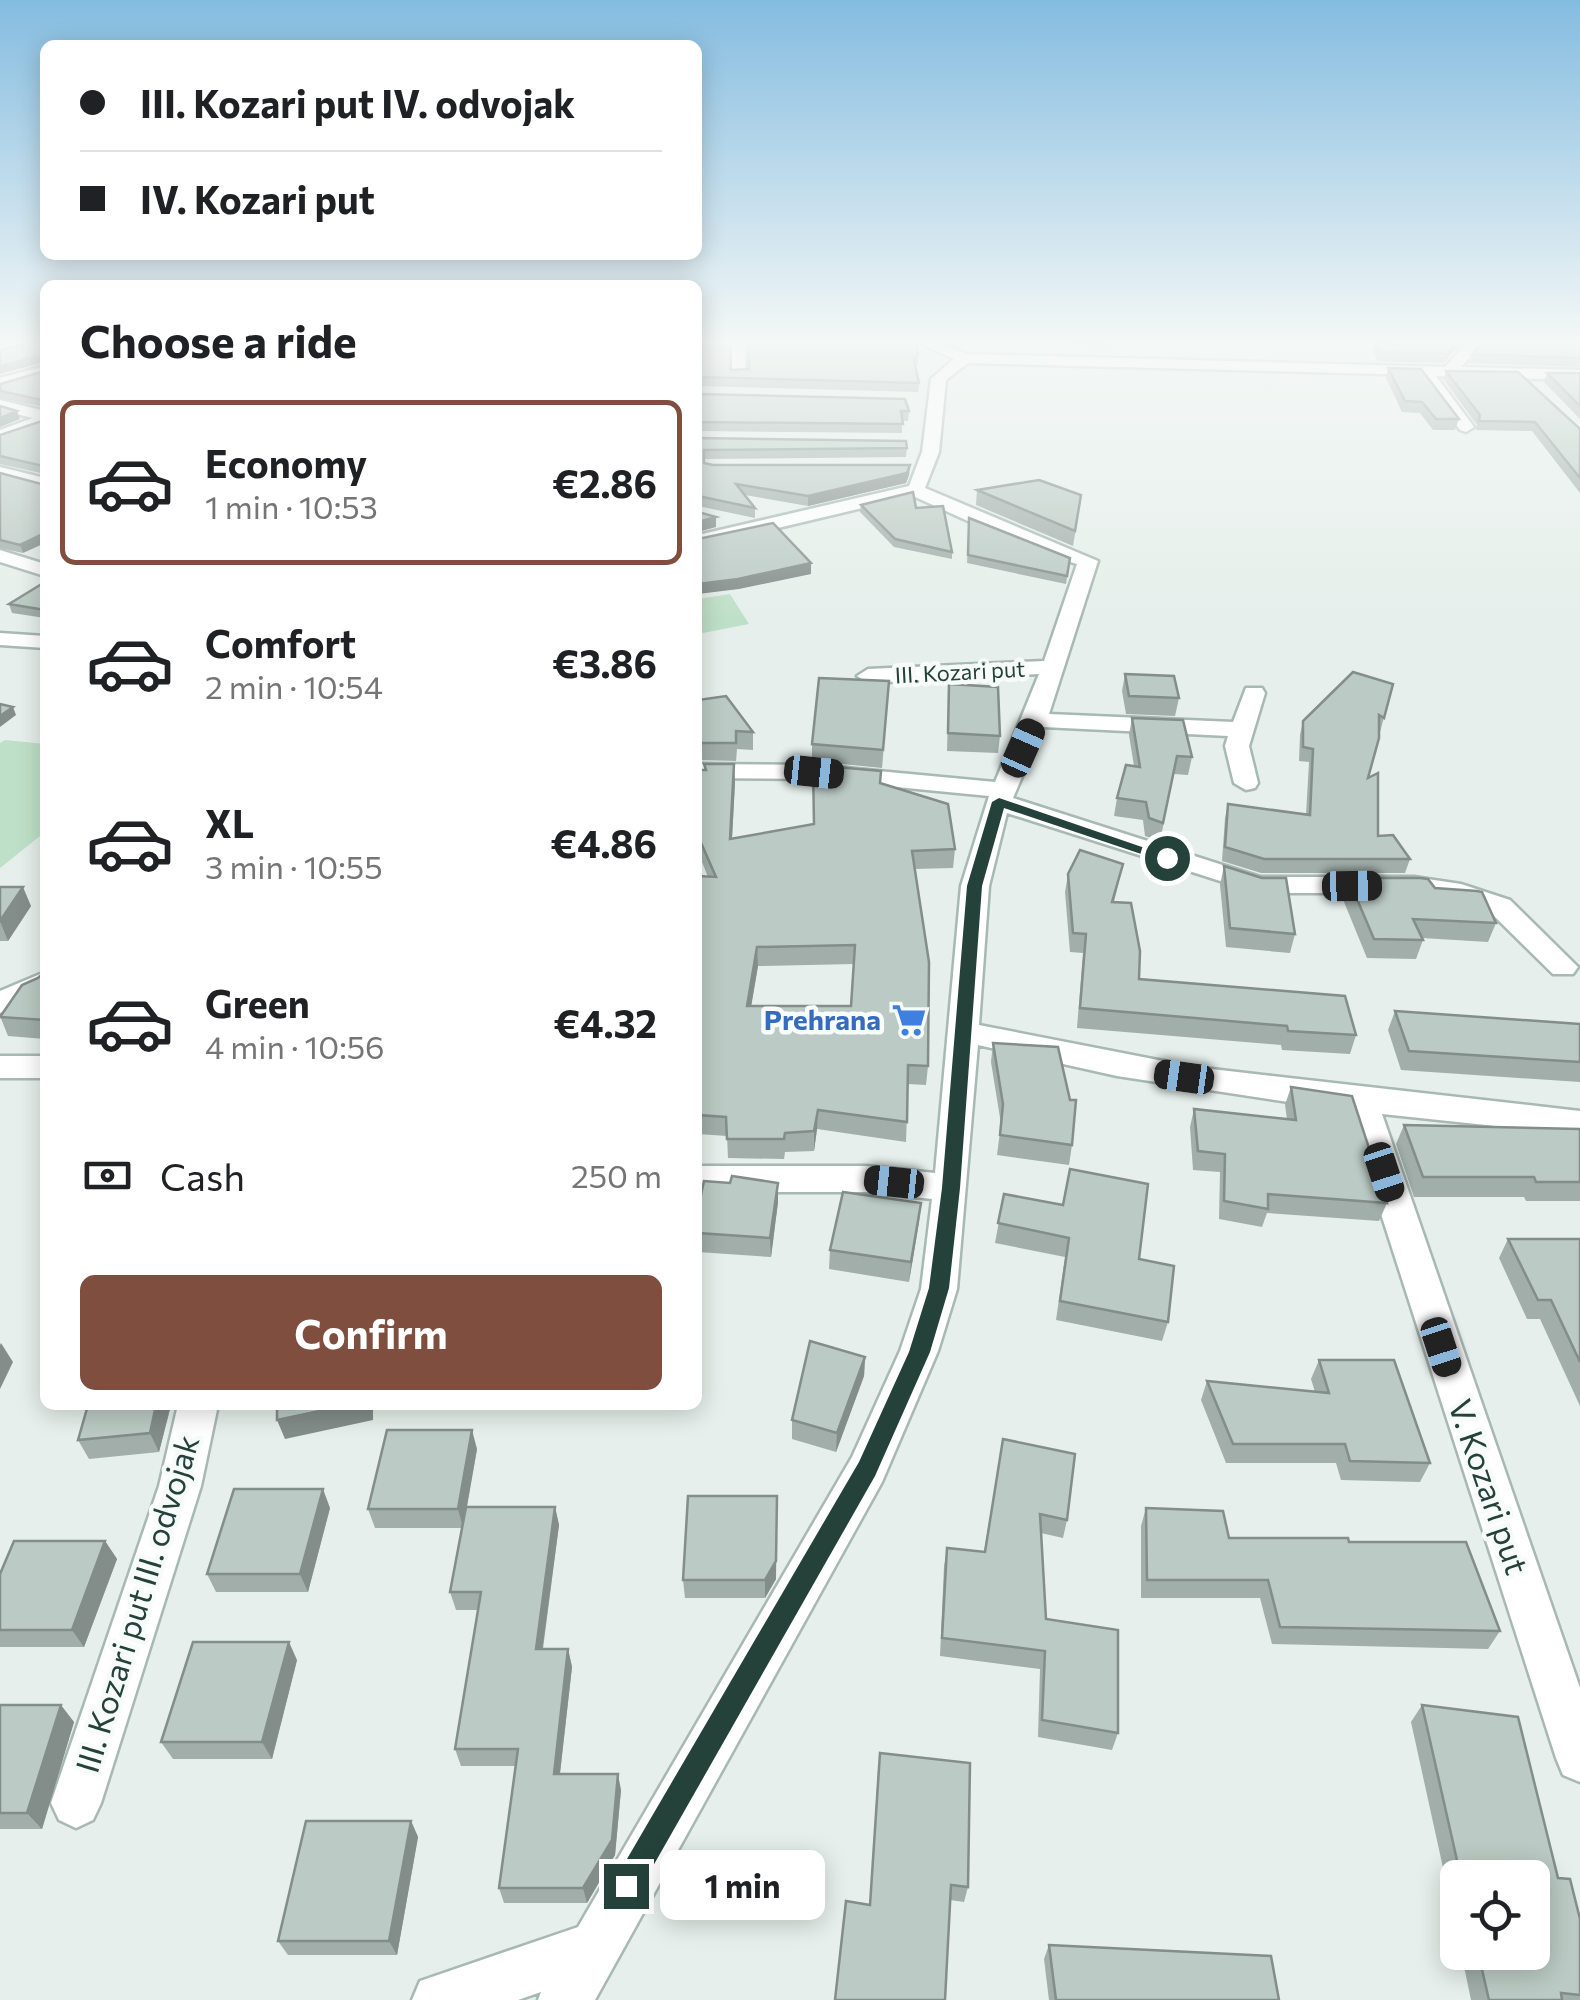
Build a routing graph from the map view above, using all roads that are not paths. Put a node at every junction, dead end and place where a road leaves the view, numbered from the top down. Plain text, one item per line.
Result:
1 (923, 433) edge
2 (0, 472) edge
3 (40, 482) edge
4 (915, 490) junction
5 (713, 518) edge
6 (760, 528) junction
7 (702, 540) edge
8 (0, 556) edge
9 (40, 568) edge
10 (0, 640) edge
11 (40, 642) edge
12 (40, 643) edge
13 (0, 665) edge
14 (1052, 667) junction
15 (868, 676) edge
16 (1254, 693) dead end
17 (1035, 720) junction
18 (1239, 729) junction
19 (702, 771) edge
20 (1246, 783) dead end
21 (1001, 796) junction
22 (1563, 966) dead end
23 (40, 984) edge
24 (0, 1003) edge
25 (965, 1032) junction
26 (0, 1067) edge
27 (40, 1067) edge
28 (1360, 1102) junction
29 (1580, 1123) edge
30 (702, 1178) edge
31 (951, 1188) junction
32 (197, 1410) edge
33 (1580, 1758) edge
34 (76, 1803) dead end
35 (590, 1949) junction
36 (439, 2000) edge
37 (564, 2000) edge

1 - 4 street
2 - 3 street
4 - 6 street
4 - 14 street, III. Kozari put
5 - 6 street
6 - 7 street
8 - 9 street
10 - 11 street
12 - 13 street
14 - 15 street, III. Kozari put
14 - 17 street, III. Kozari put
16 - 18 street
17 - 18 street, III. Kozari put
17 - 21 street, III. Kozari put
18 - 20 street
19 - 21 street
21 - 22 street
21 - 25 street, III. Kozari put
23 - 24 street
25 - 28 street
25 - 31 street, III. Kozari put
26 - 27 street
28 - 29 street
28 - 33 street, V. Kozari put
30 - 31 street
31 - 35 street, III. Kozari put
32 - 34 street, III. Kozari put III. odvojak
35 - 36 street
35 - 37 street, III. Kozari put

